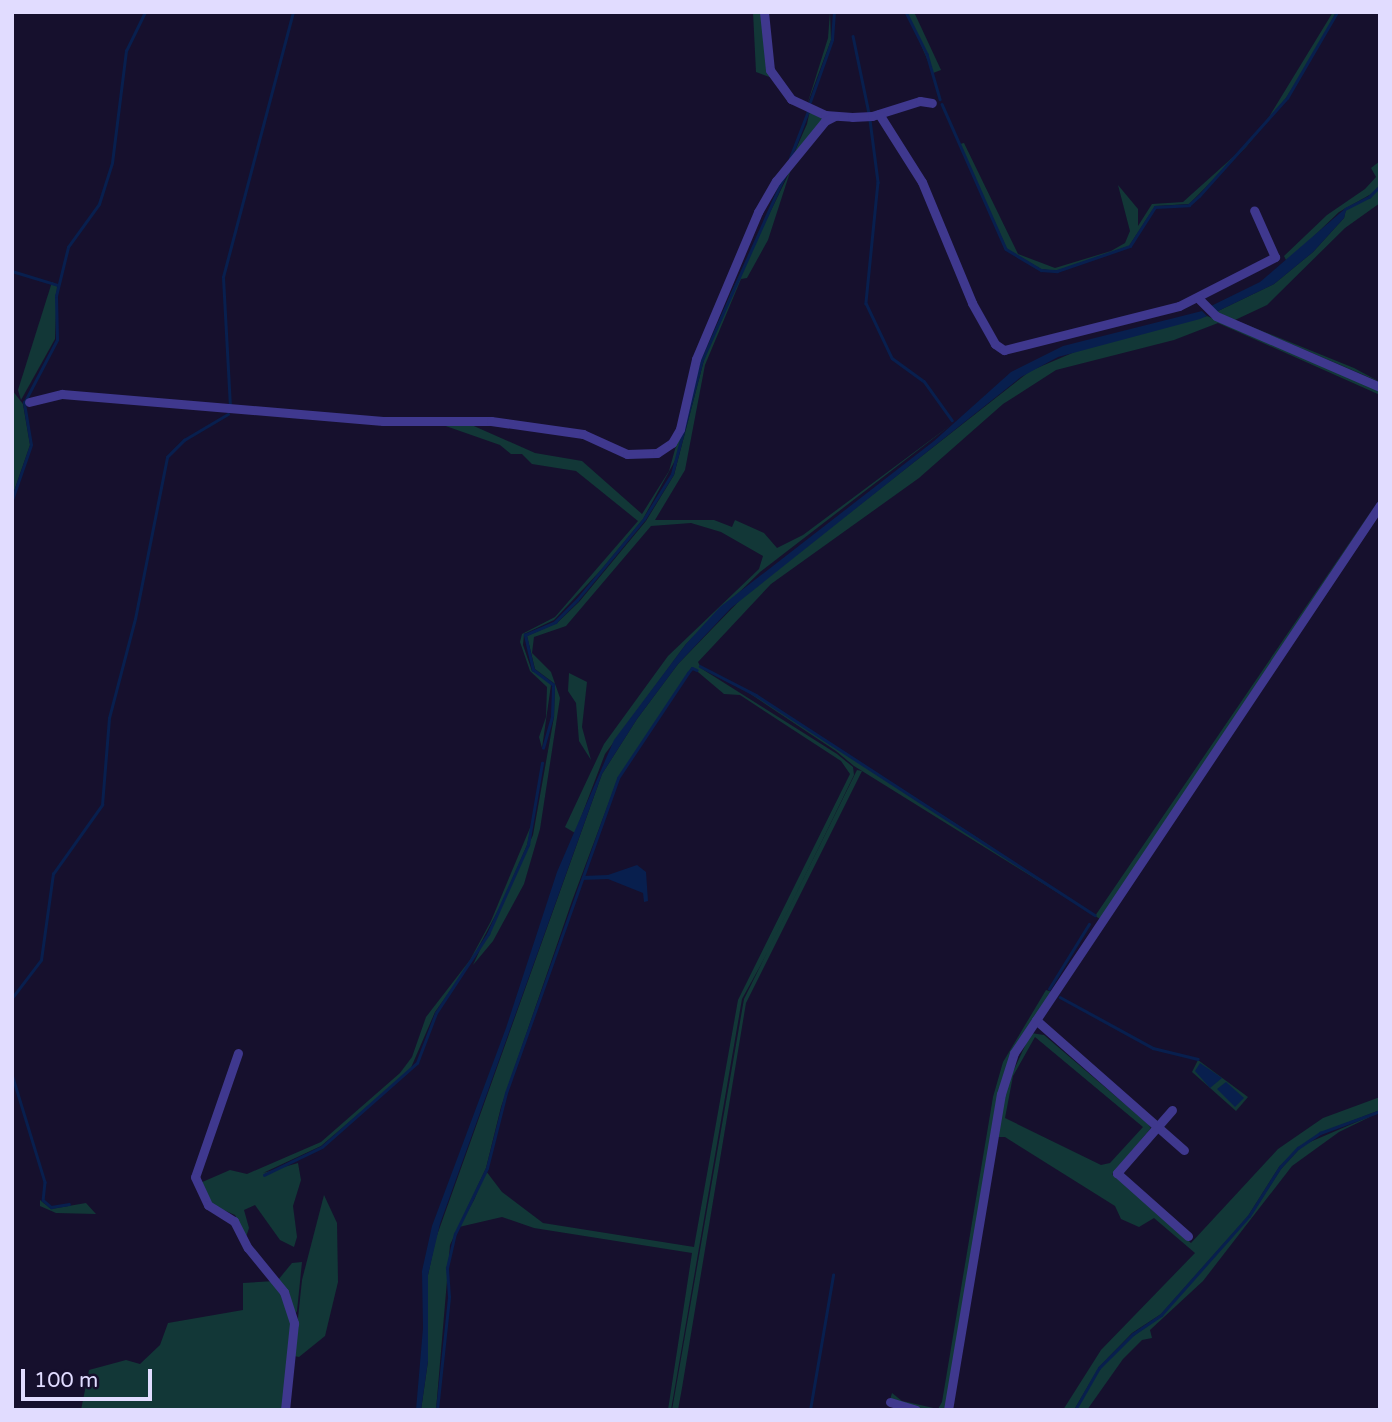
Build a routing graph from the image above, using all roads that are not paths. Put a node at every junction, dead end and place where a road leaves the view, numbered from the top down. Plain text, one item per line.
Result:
1 (764, 12) edge
2 (932, 103) dead end
3 (879, 114) junction
4 (835, 116) junction
5 (1254, 210) dead end
6 (1198, 298) junction
7 (1380, 387) edge
8 (29, 401) dead end
9 (1380, 505) edge
10 (1036, 1020) junction
11 (238, 1053) dead end
12 (1172, 1111) dead end
13 (1157, 1127) junction
14 (1184, 1150) dead end
15 (1188, 1236) dead end
16 (890, 1402) dead end
17 (285, 1410) edge
18 (916, 1410) edge
19 (948, 1410) edge

1 - 4 street
2 - 3 street
3 - 4 street
3 - 6 street
4 - 8 street
5 - 6 street
6 - 7 street
9 - 10 street
10 - 13 street
10 - 19 street
11 - 17 street
12 - 13 street
13 - 14 street
13 - 15 street
16 - 18 street

